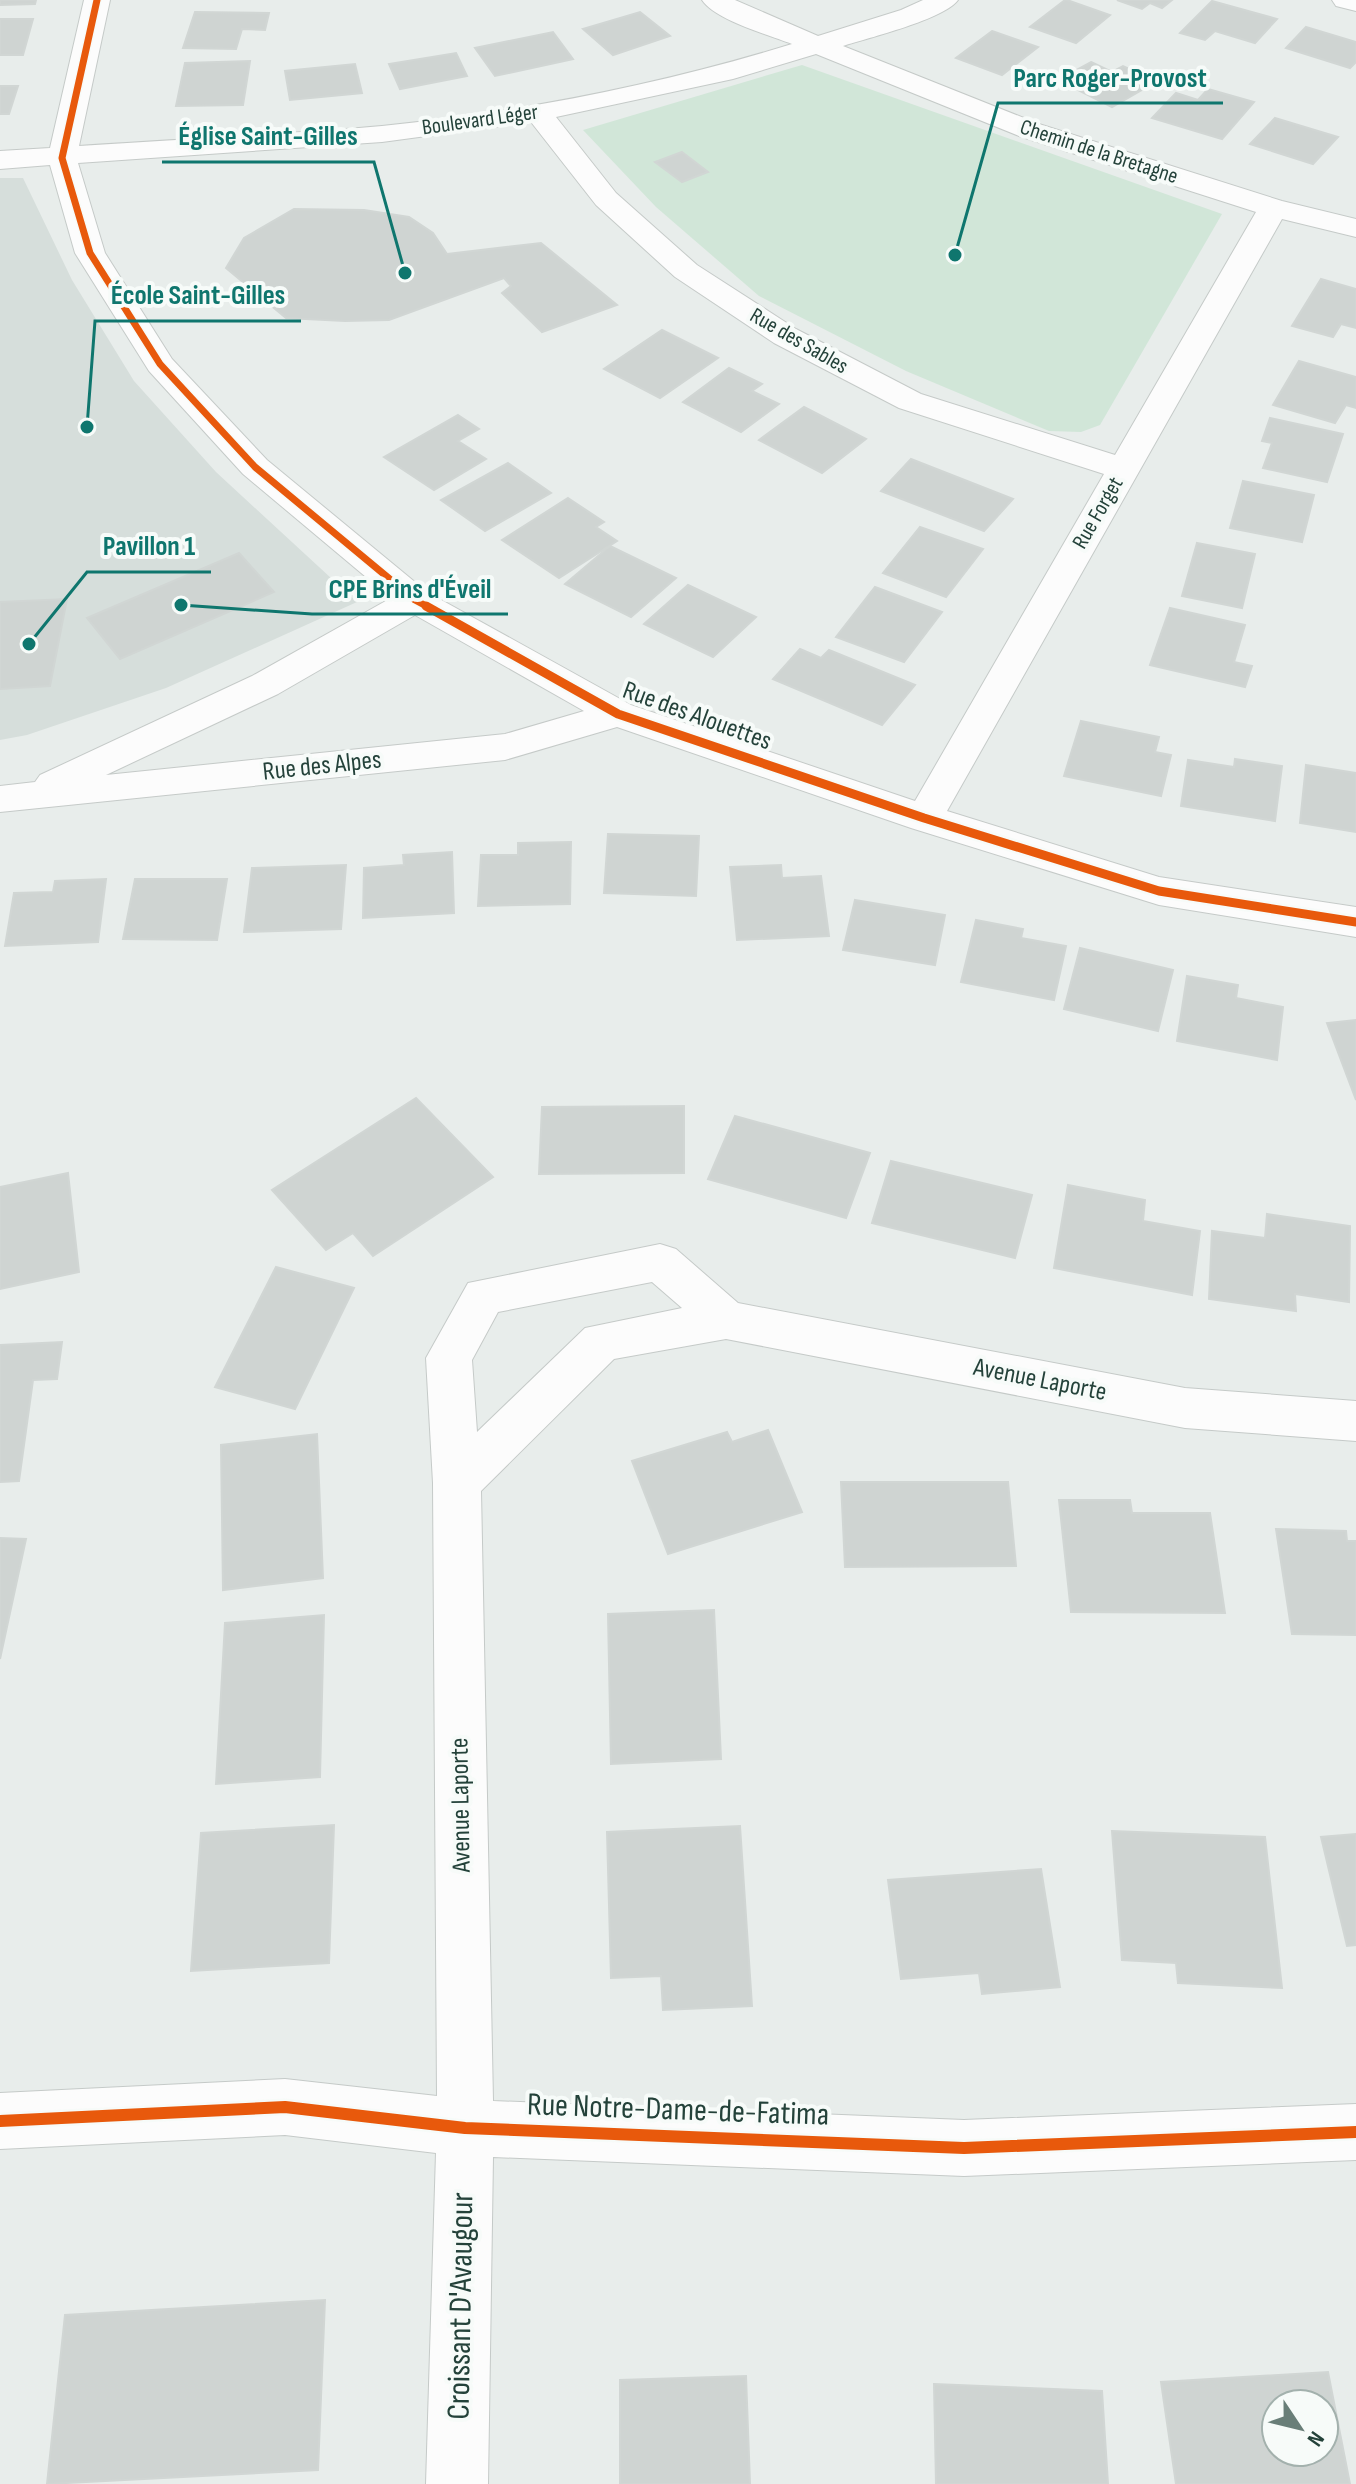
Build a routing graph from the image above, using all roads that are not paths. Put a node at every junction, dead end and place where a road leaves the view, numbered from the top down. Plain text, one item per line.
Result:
1 (97, 0) edge
2 (715, 0) edge
3 (945, 0) edge
4 (1345, 0) edge
5 (1356, 3) edge
6 (816, 44) junction
7 (538, 113) junction
8 (62, 158) junction
9 (0, 160) edge
10 (1273, 208) junction
11 (1356, 228) edge
12 (1124, 469) junction
13 (415, 600) junction
14 (618, 714) junction
15 (11, 799) edge
16 (924, 818) junction
17 (1356, 922) edge
18 (726, 1320) junction
19 (1356, 1421) edge
20 (457, 1483) junction
21 (0, 2121) edge
22 (465, 2128) junction
23 (1356, 2132) edge
24 (457, 2484) edge

1 - 8 street
2 - 6 street, Chemin de la Bretagne
3 - 6 street, Boulevard Léger
4 - 5 street
6 - 7 street, Boulevard Léger
6 - 10 street, Chemin de la Bretagne
7 - 8 street, Boulevard Léger
7 - 12 street, Rue des Sables
8 - 9 street, Boulevard Léger
8 - 13 street, Rue des Alouettes
10 - 11 street, Chemin de la Bretagne
10 - 12 street, Rue Forget
12 - 16 street, Rue Forget
13 - 14 street, Rue des Alouettes
13 - 15 street, Rue des Alpes
14 - 15 street, Rue des Alpes
14 - 16 street, Rue des Alouettes
16 - 17 street, Rue des Alouettes
18 - 19 street, Avenue Laporte
18 - 20 street, Avenue Laporte
18 - 20 street, Avenue Laporte
20 - 22 street, Avenue Laporte
21 - 22 street, Rue Notre-Dame-de-Fatima
22 - 23 street, Rue Notre-Dame-de-Fatima
22 - 24 street, Croissant D'Avaugour

